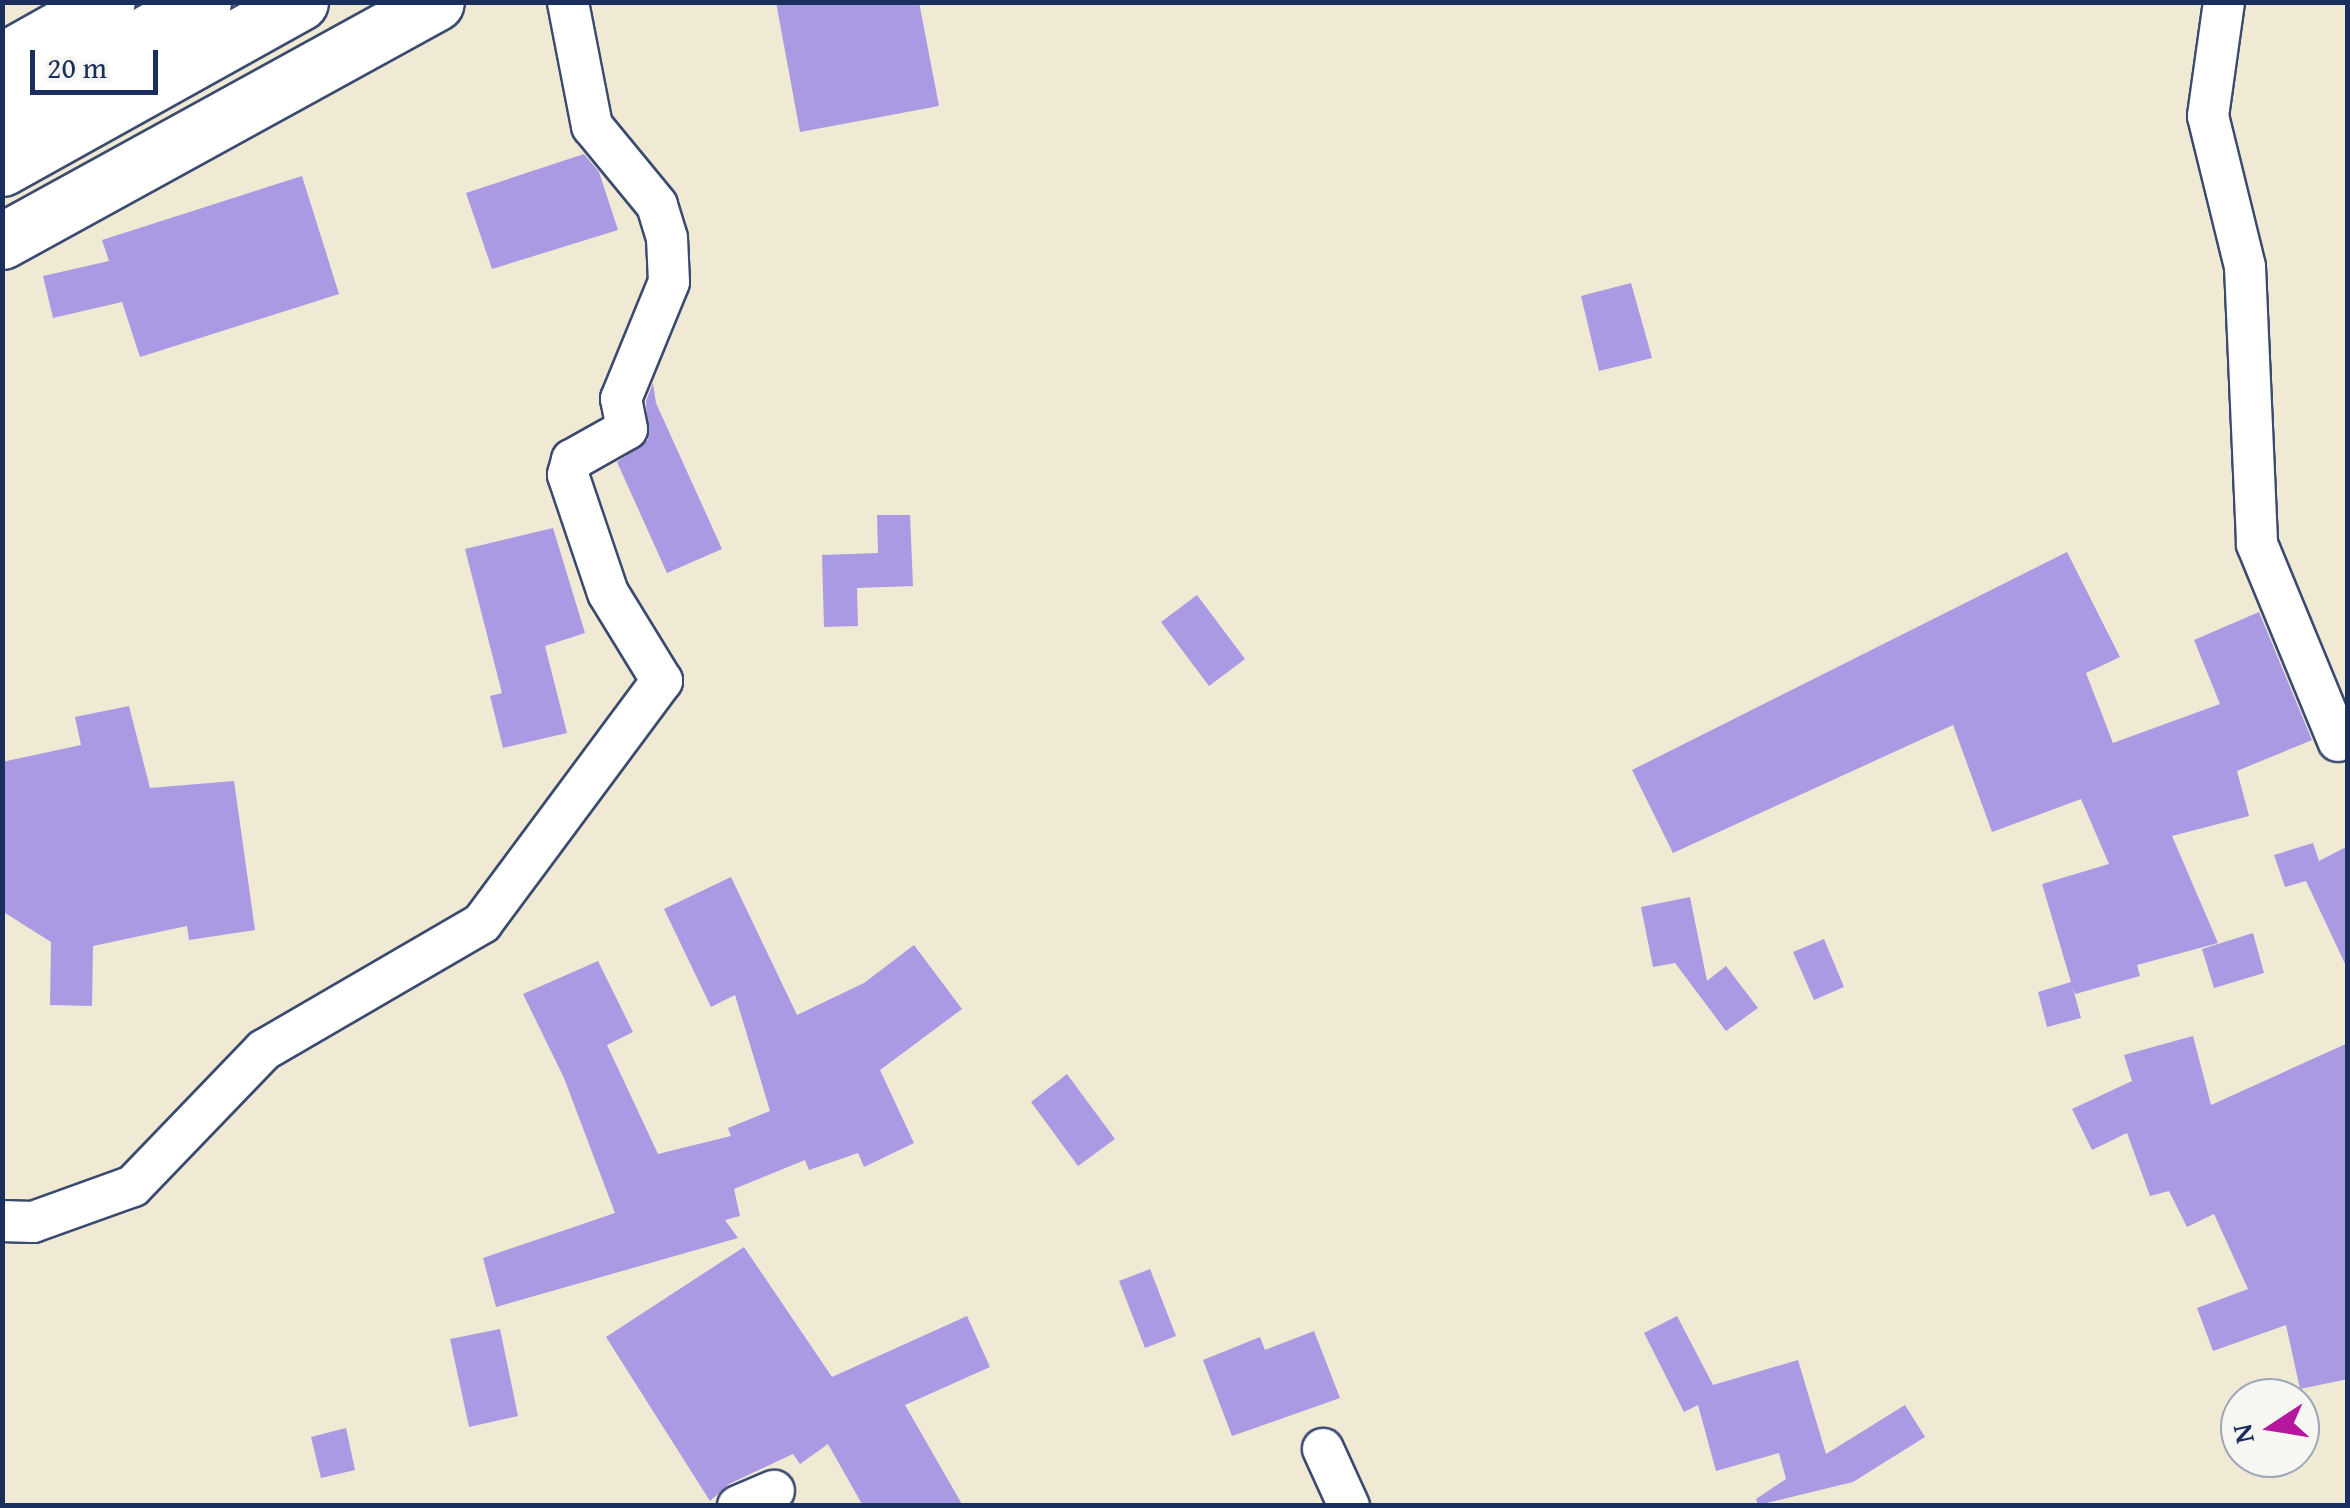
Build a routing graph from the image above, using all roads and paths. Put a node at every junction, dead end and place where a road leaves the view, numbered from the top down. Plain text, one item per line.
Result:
1 (107, 2) edge
2 (203, 2) edge
3 (300, 2) edge
4 (436, 2) edge
5 (568, 2) edge
6 (2224, 2) edge
7 (2, 61) edge
8 (2, 114) edge
9 (2, 168) edge
10 (2, 242) edge
11 (2338, 741) dead end
12 (2, 1221) edge
13 (1323, 1449) dead end
14 (1349, 1506) edge

1 - 7 main road
2 - 8 main road
3 - 9 main road
4 - 10 main road
5 - 12 street
6 - 11 street
13 - 14 street

